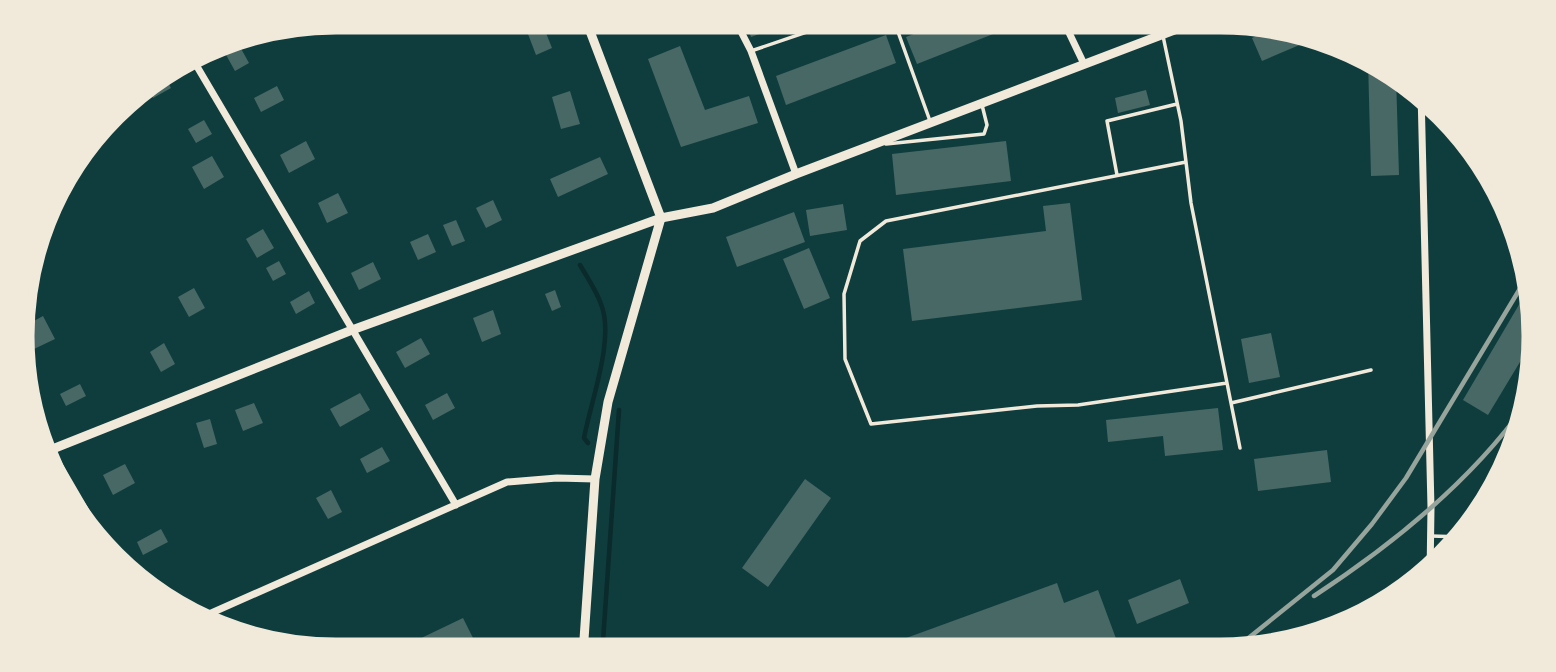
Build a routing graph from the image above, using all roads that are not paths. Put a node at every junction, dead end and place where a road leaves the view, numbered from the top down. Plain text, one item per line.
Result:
1 (590, 30) edge
2 (740, 30) edge
3 (813, 30) edge
4 (897, 30) edge
5 (1068, 30) edge
6 (1174, 30) edge
7 (1163, 34) junction
8 (751, 51) junction
9 (196, 64) edge
10 (1084, 64) junction
11 (982, 103) junction
12 (1177, 104) junction
13 (1422, 106) edge
14 (930, 123) junction
15 (871, 146) junction
16 (1186, 162) junction
17 (796, 174) junction
18 (1117, 176) junction
19 (661, 218) junction
20 (352, 330) junction
21 (1371, 370) dead end
22 (1227, 383) junction
23 (1231, 403) junction
24 (1240, 448) dead end
25 (52, 450) edge
26 (595, 479) junction
27 (70, 487) edge
28 (456, 505) junction
29 (84, 509) edge
30 (1431, 537) junction
31 (1451, 537) edge
32 (1430, 559) edge
33 (208, 614) edge
34 (584, 642) edge

1 - 19 street
2 - 8 street
3 - 8 lane
4 - 14 lane
5 - 10 street
6 - 7 street
7 - 10 street
7 - 12 lane
8 - 17 street
9 - 20 street
10 - 11 street
11 - 14 street
11 - 15 lane
12 - 16 lane
12 - 18 lane
13 - 30 street
14 - 15 street
15 - 17 street
16 - 18 lane
16 - 22 lane
17 - 19 street
18 - 22 lane
19 - 20 street
19 - 26 street
20 - 25 street
20 - 28 street
21 - 23 lane
22 - 23 lane
23 - 24 lane
26 - 28 street
26 - 34 street
27 - 29 street
28 - 33 street
30 - 31 lane
30 - 32 street

